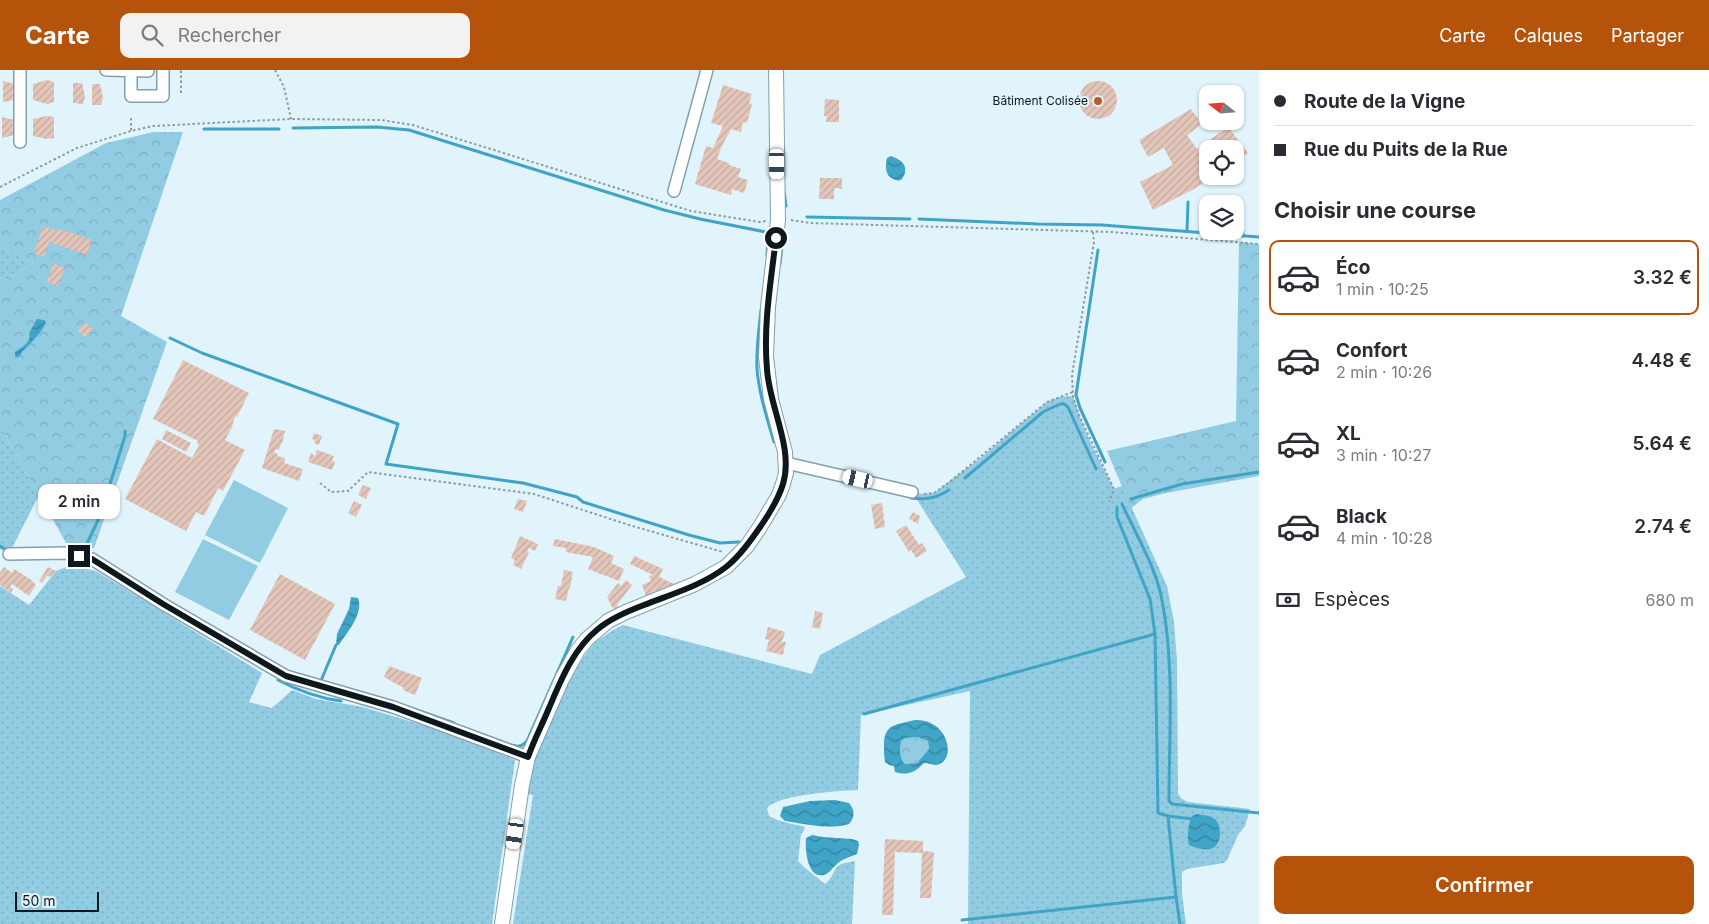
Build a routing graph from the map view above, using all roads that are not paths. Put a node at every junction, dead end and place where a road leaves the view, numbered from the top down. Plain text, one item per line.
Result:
1 (20, 70) edge
2 (106, 70) edge
3 (131, 70) edge
4 (148, 70) edge
5 (163, 70) edge
6 (707, 70) edge
7 (776, 70) edge
8 (20, 142) dead end
9 (674, 191) dead end
10 (786, 463) junction
11 (912, 492) road end
12 (9, 554) dead end
13 (528, 757) junction
14 (502, 924) edge

1 - 8 street
2 - 3 street
3 - 4 street
3 - 5 street
6 - 9 street
7 - 10 street
10 - 11 street
10 - 13 street
12 - 13 street
13 - 14 street

